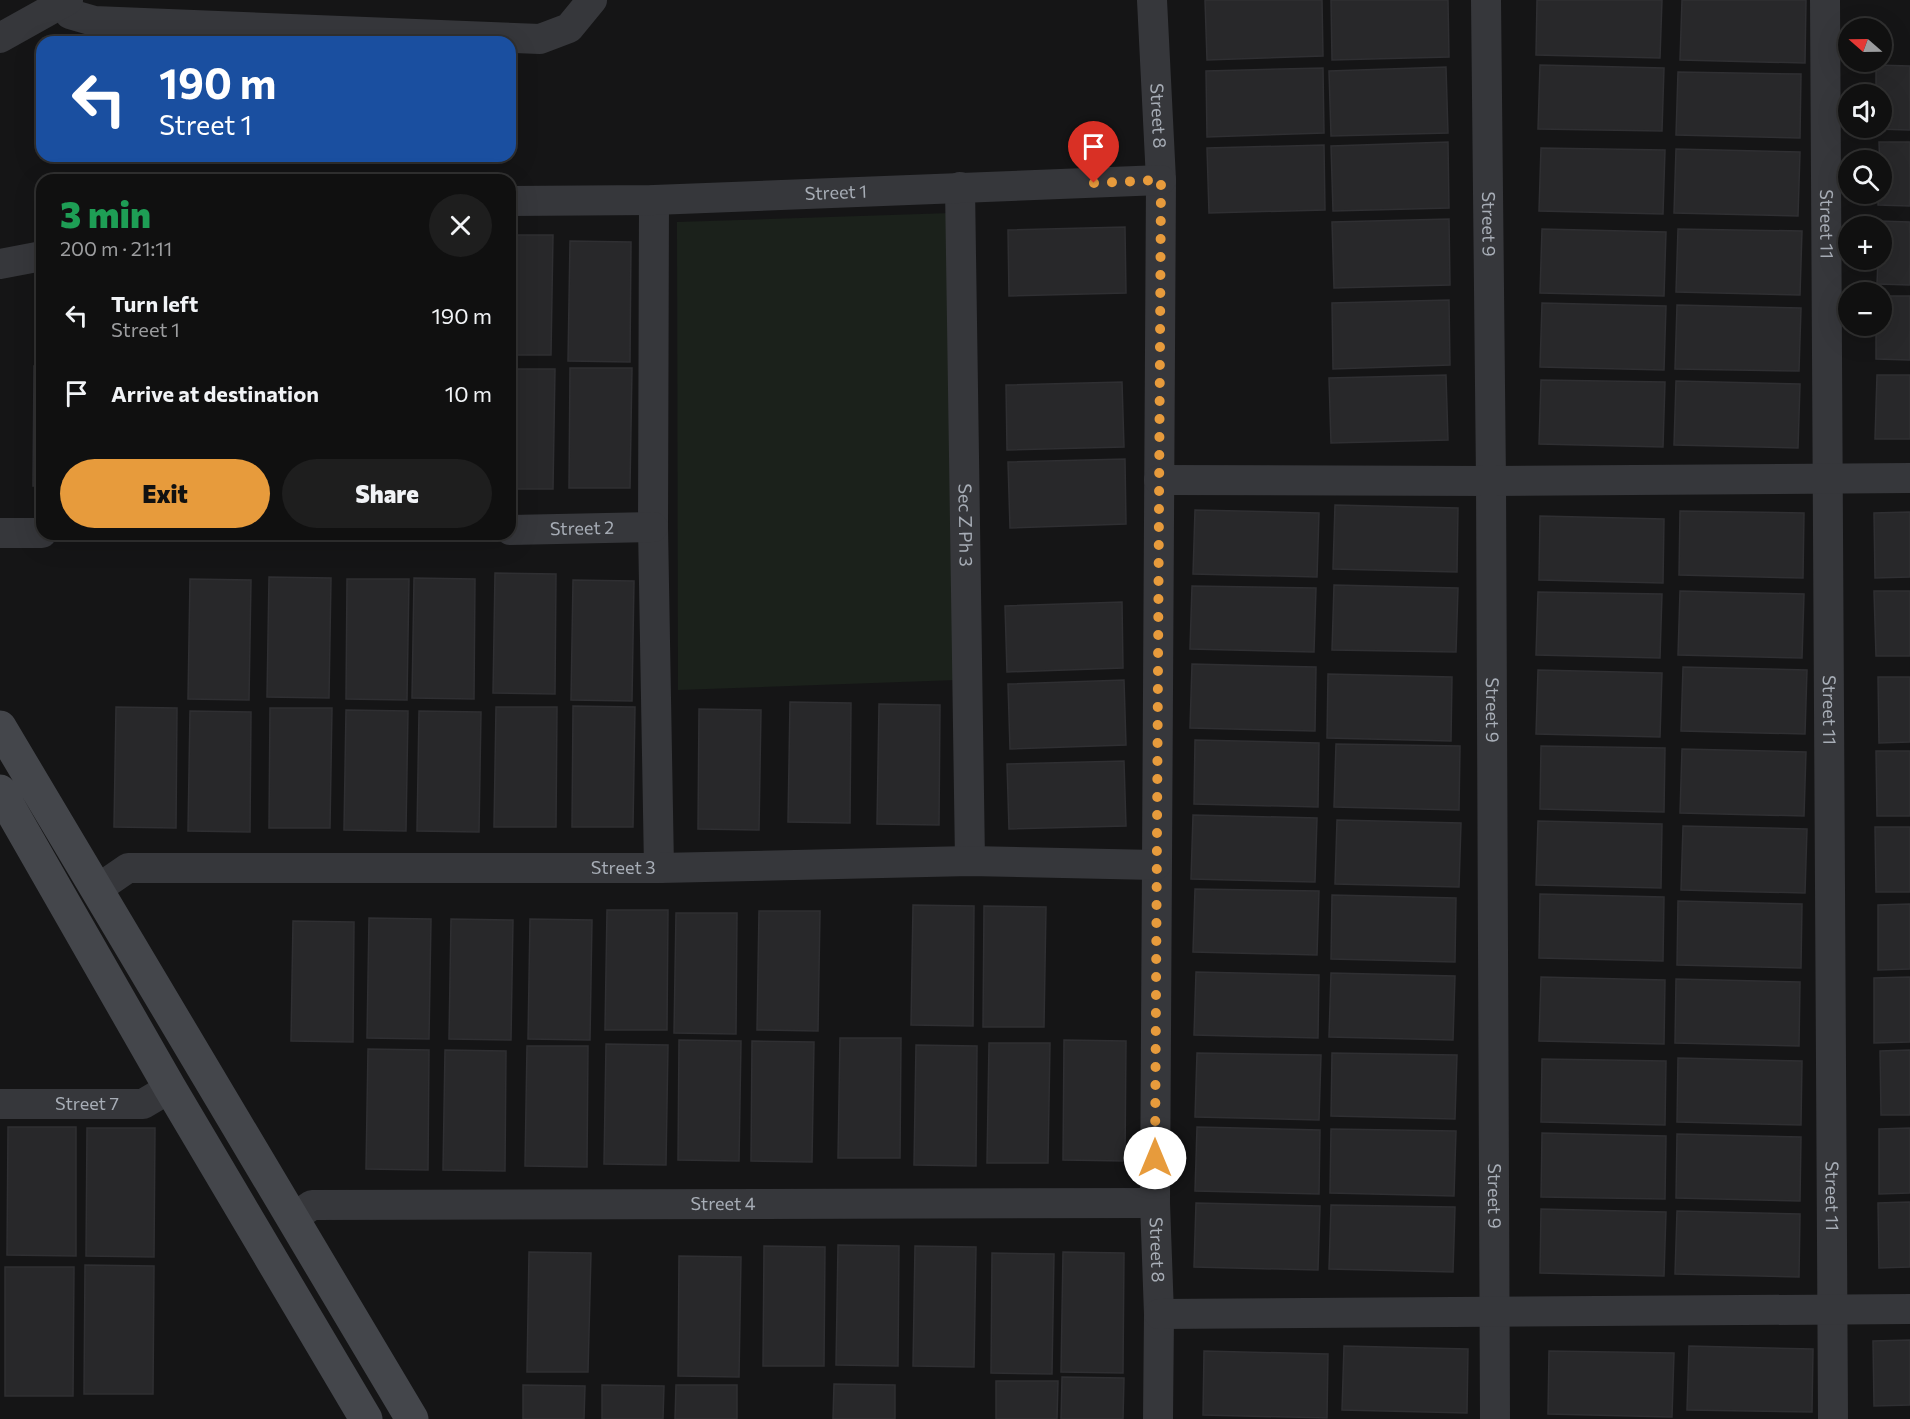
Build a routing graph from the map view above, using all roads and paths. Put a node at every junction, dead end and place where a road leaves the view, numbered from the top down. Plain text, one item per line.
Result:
1 (592, 0) edge
2 (1152, 0) edge
3 (1486, 0) edge
4 (1825, 0) edge
5 (66, 1) edge
6 (466, 36) edge
7 (0, 38) edge
8 (516, 38) edge
9 (1161, 180) junction
10 (960, 187) junction
11 (654, 200) junction
12 (516, 201) edge
13 (36, 257) edge
14 (0, 264) edge
15 (1910, 478) edge
16 (1827, 479) junction
17 (1159, 480) junction
18 (1491, 481) junction
19 (653, 527) junction
20 (516, 530) edge
21 (0, 533) edge
22 (36, 533) edge
23 (0, 727) edge
24 (0, 791) edge
25 (970, 861) junction
26 (1156, 865) junction
27 (659, 868) junction
28 (96, 890) junction
29 (170, 1088) junction
30 (0, 1104) edge
31 (1155, 1203) junction
32 (293, 1218) junction
33 (1832, 1308) junction
34 (1910, 1309) edge
35 (1495, 1312) junction
36 (1159, 1314) junction
37 (366, 1419) edge
38 (412, 1419) edge
39 (1158, 1419) edge
40 (1496, 1419) edge
41 (1833, 1419) edge

1 - 8 street
2 - 9 street, Street 8
3 - 18 street, Street 9
4 - 16 street, Street 11
5 - 6 street
5 - 7 street
9 - 10 street, Street 1
9 - 17 street, Street 8
10 - 11 street, Street 1
10 - 25 street, Sec Z Ph 3
11 - 12 street, Street 1
11 - 19 street
13 - 14 street
15 - 16 street
16 - 18 street
16 - 33 street, Street 11
17 - 18 street
17 - 26 street, Street 8
18 - 35 street, Street 9
19 - 20 street, Street 2
19 - 27 street
21 - 22 street
23 - 28 main road
24 - 29 main road
25 - 26 street, Street 3
25 - 27 street, Street 3
26 - 31 street, Street 8
27 - 28 street, Street 3
28 - 32 main road
29 - 30 street, Street 7
29 - 37 main road
31 - 32 street, Street 4
31 - 36 street, Street 8
32 - 38 main road
33 - 34 street
33 - 35 street
33 - 41 street, Street 11
35 - 36 street
35 - 40 street, Street 9
36 - 39 street, Street 8

